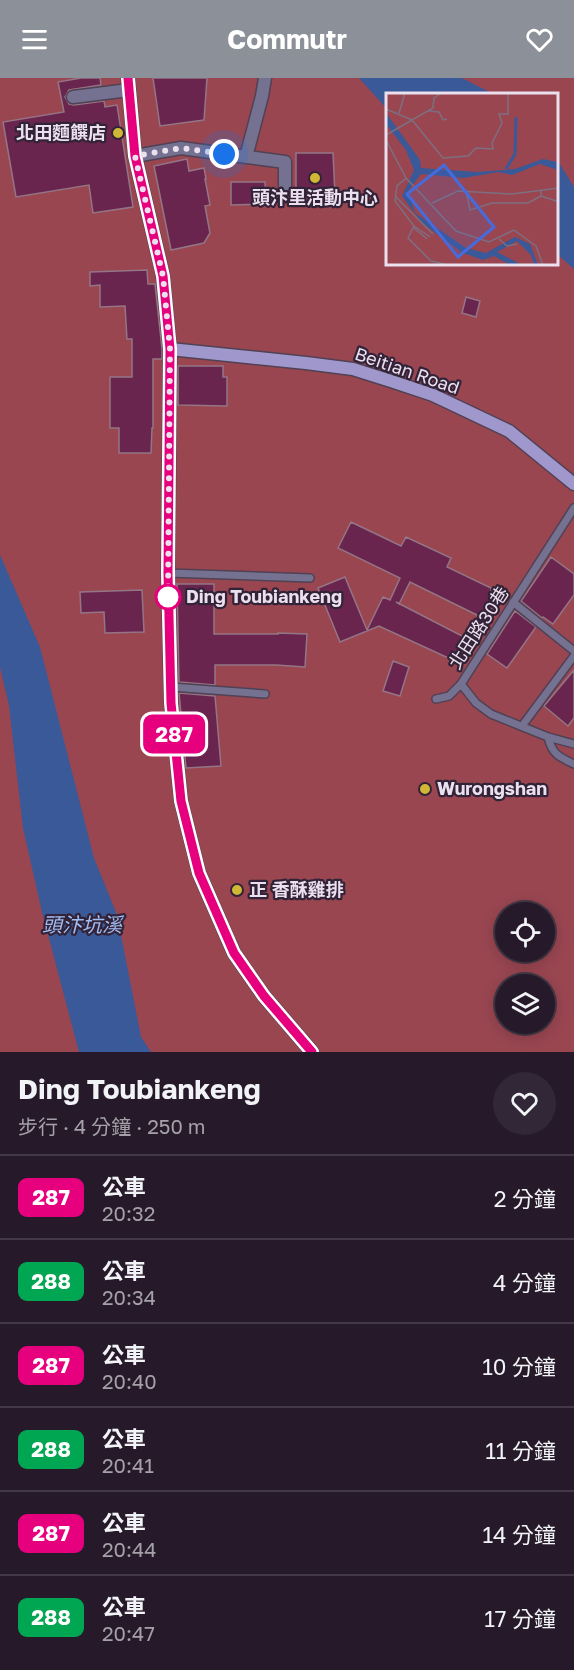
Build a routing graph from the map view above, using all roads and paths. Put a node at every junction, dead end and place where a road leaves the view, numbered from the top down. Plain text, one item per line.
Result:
1 (265, 78) edge
2 (128, 84) edge
3 (73, 97) dead end
4 (135, 156) junction
5 (246, 157) junction
6 (285, 186) dead end
7 (170, 349) junction
8 (574, 484) edge
9 (574, 508) edge
10 (168, 573) junction
11 (310, 578) dead end
12 (513, 602) junction
13 (574, 651) edge
14 (574, 656) edge
15 (461, 684) junction
16 (171, 687) junction
17 (265, 694) dead end
18 (436, 699) dead end
19 (522, 726) junction
20 (548, 737) junction
21 (574, 744) edge
22 (574, 764) edge
23 (312, 1052) edge

1 - 5 street
2 - 3 street
2 - 4 main road
4 - 5 street
4 - 7 main road
5 - 6 street
7 - 8 main road, Beitian Road
7 - 10 main road
9 - 12 lane, 北田路30巷
10 - 11 lane
10 - 16 main road
12 - 13 lane
12 - 15 lane, 北田路30巷
14 - 19 lane
15 - 18 lane
15 - 19 lane, 北田路30巷
16 - 17 lane
16 - 23 main road
19 - 20 lane, 北田路30巷
20 - 21 lane, 北田路30巷
20 - 22 lane

